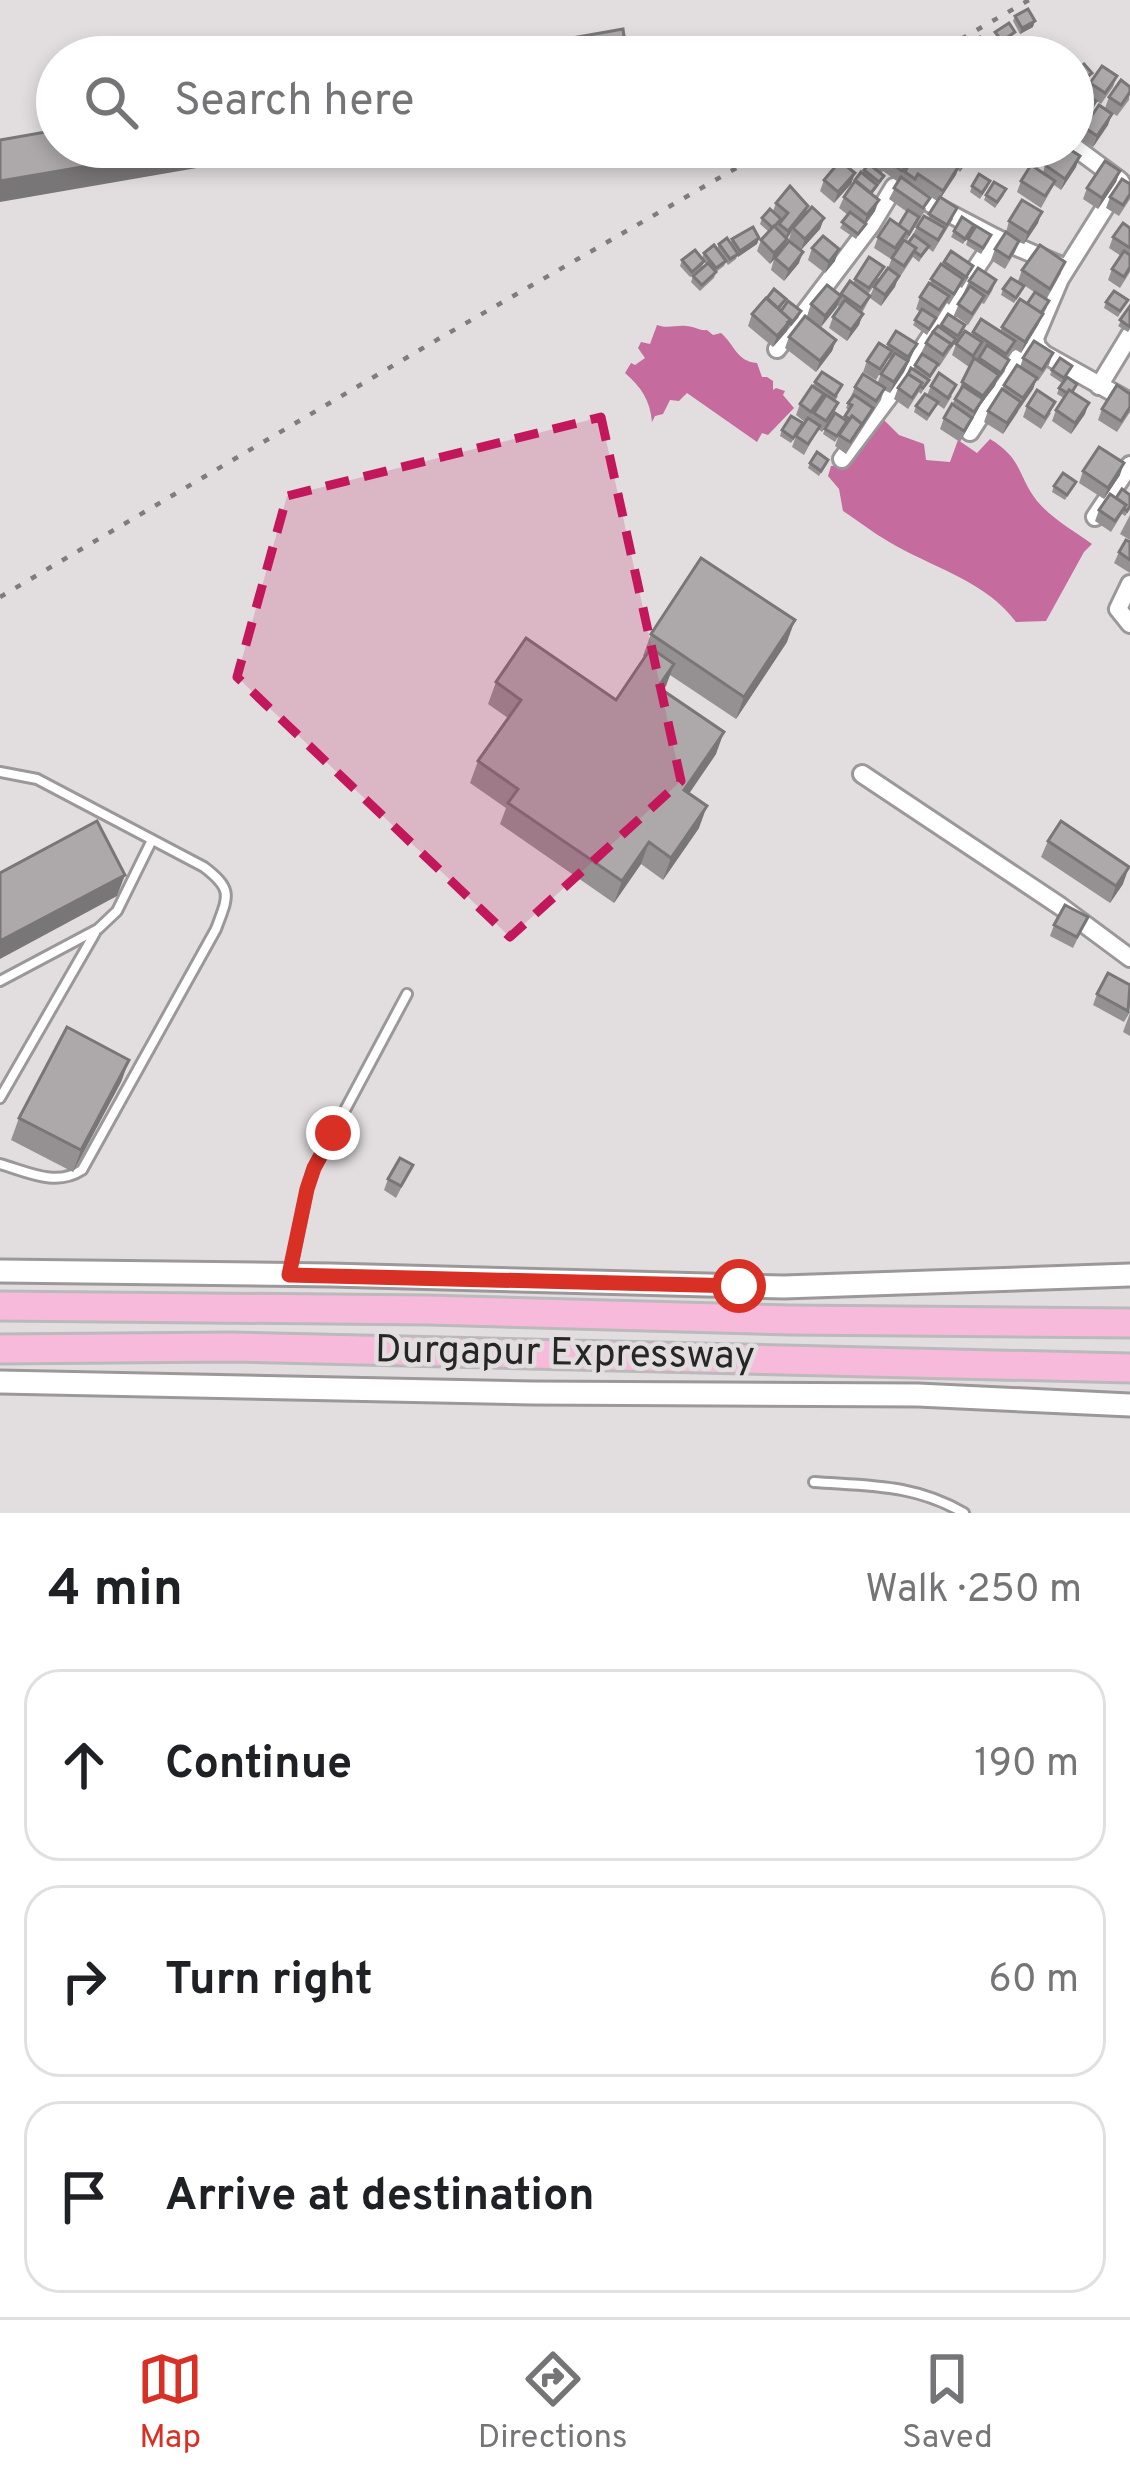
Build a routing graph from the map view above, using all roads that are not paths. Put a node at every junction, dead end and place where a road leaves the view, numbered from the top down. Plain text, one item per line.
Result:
1 (1094, 161) edge
2 (1126, 185) edge
3 (996, 238) junction
4 (1066, 268) junction
5 (1130, 335) edge
6 (1037, 347) junction
7 (777, 349) edge
8 (1099, 386) junction
9 (1130, 402) edge
10 (970, 432) edge
11 (842, 459) dead end
12 (1130, 465) edge
13 (1095, 517) edge
14 (1130, 584) edge
15 (1130, 624) edge
16 (0, 772) edge
17 (862, 774) dead end
18 (152, 840) junction
19 (98, 929) junction
20 (1130, 958) edge
21 (0, 981) edge
22 (407, 994) dead end
23 (0, 1097) edge
24 (0, 1164) edge
25 (0, 1270) edge
26 (289, 1275) junction
27 (1130, 1275) edge
28 (0, 1306) edge
29 (1130, 1323) edge
30 (0, 1349) edge
31 (1130, 1368) edge
32 (0, 1382) edge
33 (1130, 1405) edge
34 (814, 1482) dead end
35 (964, 1513) edge

1 - 2 street
2 - 4 street
3 - 4 street
3 - 7 street
3 - 11 street
4 - 6 street
5 - 8 street
6 - 8 street
6 - 10 street
8 - 9 street
12 - 13 street
14 - 15 street
16 - 18 lane
17 - 20 street
18 - 19 lane
18 - 24 lane
19 - 21 lane
19 - 23 lane
22 - 26 lane
25 - 26 street
26 - 27 street
28 - 29 highway, Durgapur Expressway
30 - 31 highway, Durgapur Expressway
32 - 33 street
34 - 35 lane

